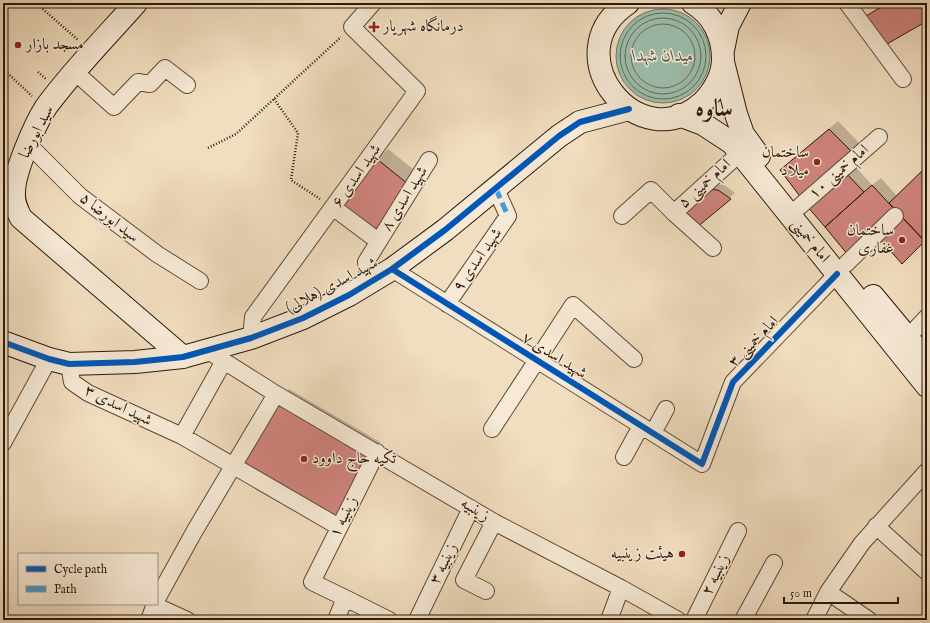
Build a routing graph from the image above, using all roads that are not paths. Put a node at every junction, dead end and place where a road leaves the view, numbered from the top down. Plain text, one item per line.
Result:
1 (136, 3) edge
2 (374, 3) edge
3 (693, 3) edge
4 (740, 3) edge
5 (847, 3) edge
6 (623, 4) edge
7 (723, 56) junction
8 (75, 72) junction
9 (904, 79) dead end
10 (187, 85) dead end
11 (629, 109) junction
12 (679, 115) junction
13 (880, 136) dead end
14 (28, 144) junction
15 (740, 153) junction
16 (430, 160) dead end
17 (496, 189) junction
18 (799, 207) junction
19 (334, 208) junction
20 (674, 213) junction
21 (622, 216) dead end
22 (895, 216) dead end
23 (378, 241) junction
24 (713, 248) dead end
25 (392, 269) junction
26 (842, 269) junction
27 (200, 281) dead end
28 (369, 282) junction
29 (447, 304) junction
30 (927, 317) edge
31 (908, 337) junction
32 (251, 338) junction
33 (3, 342) edge
34 (216, 356) junction
35 (182, 357) junction
36 (634, 359) dead end
37 (536, 361) junction
38 (927, 361) edge
39 (59, 362) junction
40 (927, 386) edge
41 (276, 394) junction
42 (666, 409) dead end
43 (492, 429) dead end
44 (647, 430) junction
45 (182, 436) junction
46 (3, 443) edge
47 (377, 452) junction
48 (624, 457) dead end
49 (702, 464) joint
50 (232, 466) junction
51 (927, 471) edge
52 (471, 508) junction
53 (494, 522) junction
54 (876, 526) junction
55 (339, 527) junction
56 (738, 531) dead end
57 (774, 563) dead end
58 (927, 572) edge
59 (621, 588) junction
60 (486, 591) dead end
61 (828, 592) junction
62 (345, 598) junction
63 (158, 600) edge
64 (154, 607) edge
65 (187, 620) edge
66 (336, 620) edge
67 (389, 620) edge
68 (417, 620) edge
69 (609, 620) edge
70 (678, 620) edge
71 (694, 620) edge
72 (744, 620) edge
73 (814, 620) edge
74 (869, 620) edge

1 - 8 street, سید ابورضا
2 - 19 street, شهید اسدی ۶
3 - 7 street
4 - 7 street
5 - 9 street
6 - 11 street
7 - 12 street
7 - 18 street, امام خمینی
8 - 10 street
8 - 14 street, سید ابورضا
11 - 12 street
11 - 17 street, شهید اسدی (هلالی)
12 - 15 street, امام خمینی
13 - 18 street, امام خمینی ۱۰
14 - 27 street, سید ابورضا ۵
14 - 35 street, سید ابورضا
15 - 20 street, امام خمینی ۵
15 - 26 street, امام خمینی
16 - 23 street, شهید اسدی ۸
17 - 25 street, شهید اسدی (هلالی)
17 - 29 street, شهید اسدی ۹
18 - 26 street, امام خمینی
19 - 23 street
19 - 32 street, شهید اسدی ۶
20 - 21 street
20 - 24 street, امام خمینی ۵
22 - 26 street, امام خمینی ۳
23 - 28 street, شهید اسدی ۸
25 - 28 street, شهید اسدی (هلالی)
25 - 29 street, شهید اسدی ۷
26 - 31 street, امام خمینی
26 - 40 street, امام خمینی
26 - 49 street, امام خمینی ۳
28 - 32 street, شهید اسدی (هلالی)
29 - 37 street, شهید اسدی ۷
30 - 31 street
31 - 38 street, امام خمینی
32 - 34 street, شهید اسدی (هلالی)
33 - 39 street, شهید اسدی (هلالی)
34 - 35 street, شهید اسدی (هلالی)
34 - 41 street, زینبیه
34 - 45 street
35 - 39 street, شهید اسدی (هلالی)
36 - 37 street
37 - 43 street
37 - 44 street, شهید اسدی ۷
39 - 45 street, شهید اسدی ۳
39 - 46 street
41 - 47 street, زینبیه
41 - 50 street
42 - 44 street
44 - 48 street
44 - 49 street, شهید اسدی ۷
45 - 50 street, شهید اسدی ۳
47 - 52 street, زینبیه
47 - 55 street, زینبیه ۱
50 - 55 street, شهید اسدی ۳
50 - 63 street
51 - 54 street
52 - 53 street, زینبیه
52 - 68 street, زینبیه ۳
53 - 59 street, زینبیه
53 - 60 street
54 - 58 street
54 - 61 street
55 - 62 street, زینبیه ۱
56 - 71 street, زینبیه ۲
57 - 72 street
59 - 69 street
59 - 70 street, زینبیه
61 - 73 street
61 - 74 street
62 - 66 street
62 - 67 street
64 - 65 street

